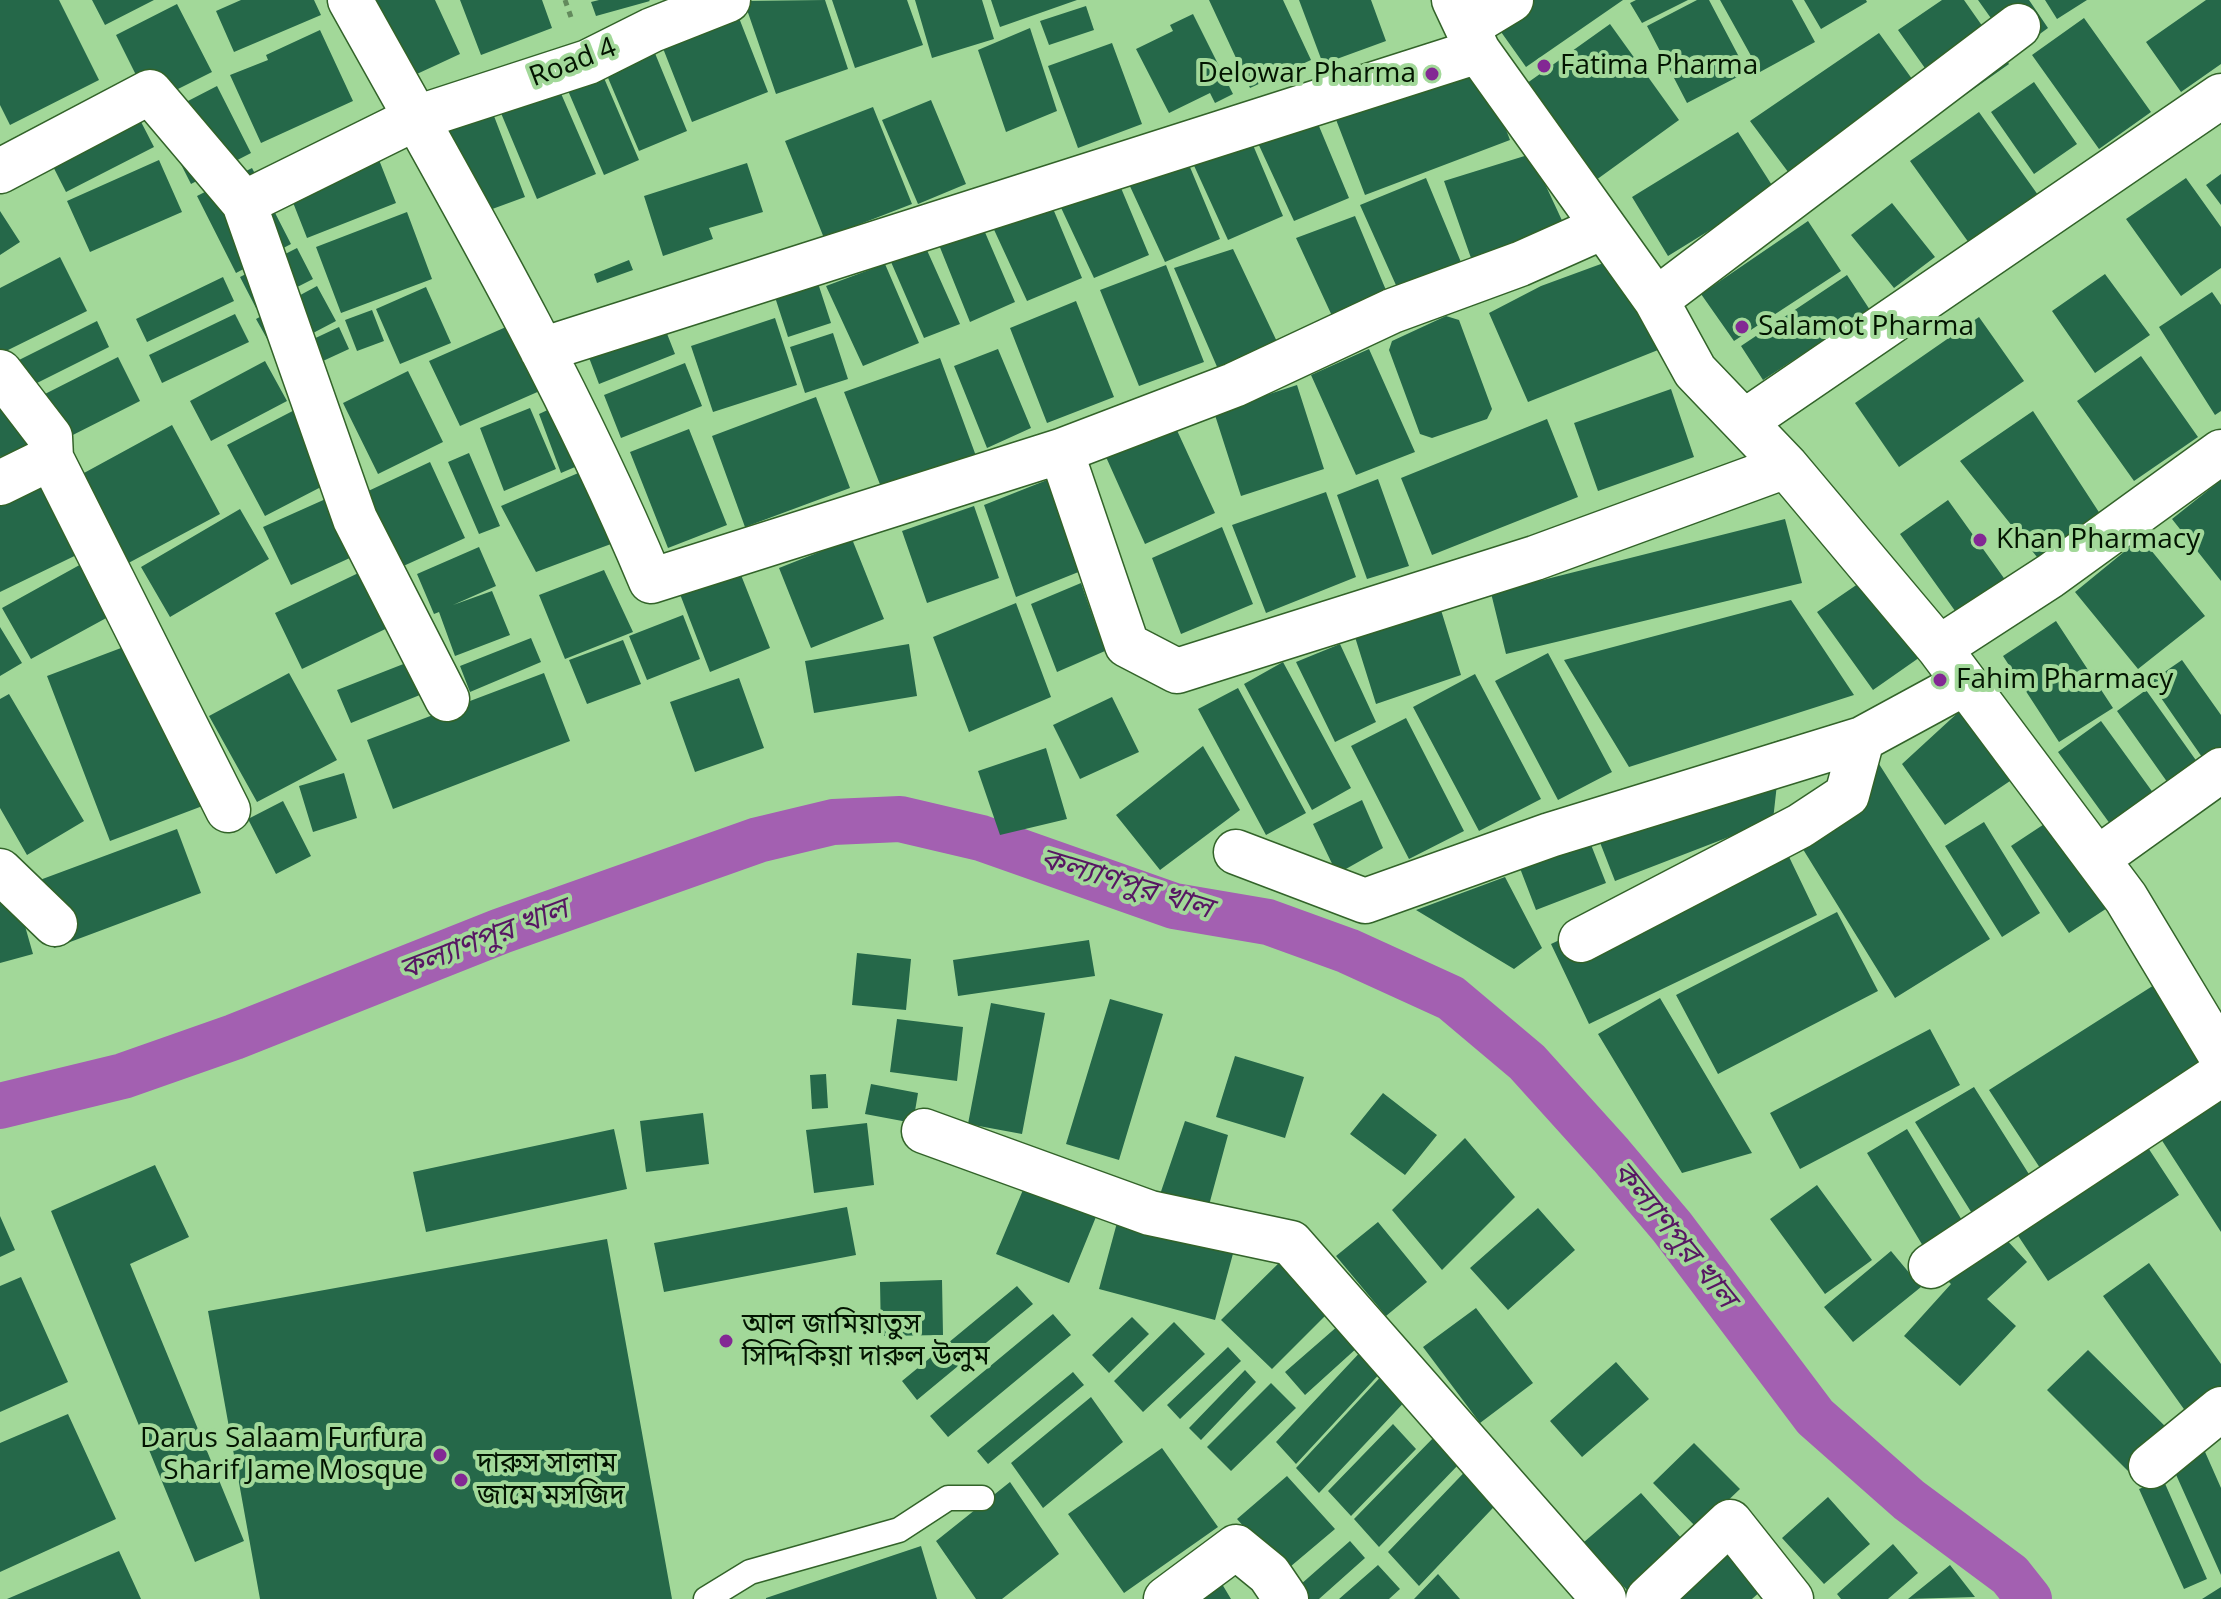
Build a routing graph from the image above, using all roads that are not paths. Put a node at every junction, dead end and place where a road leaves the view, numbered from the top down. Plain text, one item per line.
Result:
1 (350, 0) edge
2 (728, 0) edge
3 (1511, 0) edge
4 (1467, 25) edge
5 (2018, 26) dead end
6 (2221, 96) edge
7 (416, 118) junction
8 (0, 171) edge
9 (244, 203) junction
10 (1603, 227) junction
11 (1656, 300) junction
12 (542, 350) junction
13 (0, 372) edge
14 (1744, 422) junction
15 (1061, 451) junction
16 (2221, 452) edge
17 (51, 458) junction
18 (1786, 466) junction
19 (0, 483) edge
20 (1939, 648) junction
21 (1965, 683) junction
22 (447, 699) dead end
23 (1862, 739) junction
24 (2221, 770) edge
25 (228, 810) dead end
26 (1236, 852) dead end
27 (2097, 859) junction
28 (0, 871) edge
29 (55, 924) dead end
30 (1581, 940) dead end
31 (2221, 1056) edge
32 (2221, 1074) edge
33 (924, 1131) dead end
34 (1931, 1266) dead end
35 (2221, 1409) edge
36 (2151, 1466) dead end
37 (982, 1498) dead end
38 (706, 1599) edge
39 (1166, 1599) edge
40 (1286, 1599) edge
41 (1604, 1599) edge
42 (1648, 1599) edge
43 (1791, 1599) edge

1 - 7 street
2 - 7 street, Road 4
3 - 4 street
4 - 10 street
4 - 12 street
5 - 11 street
6 - 14 street
7 - 9 street, Road 4
7 - 12 street
8 - 9 street
9 - 22 street
10 - 11 street
10 - 15 street
11 - 14 street
12 - 15 street
13 - 17 street
14 - 18 street
15 - 18 street
16 - 20 street
17 - 19 street
17 - 25 street
18 - 20 street
20 - 21 street
21 - 23 street
21 - 27 street
23 - 26 street
23 - 30 street
24 - 27 street
27 - 31 street
28 - 29 street
32 - 34 street
33 - 41 street
35 - 36 street
37 - 38 lane
39 - 40 street
42 - 43 street

